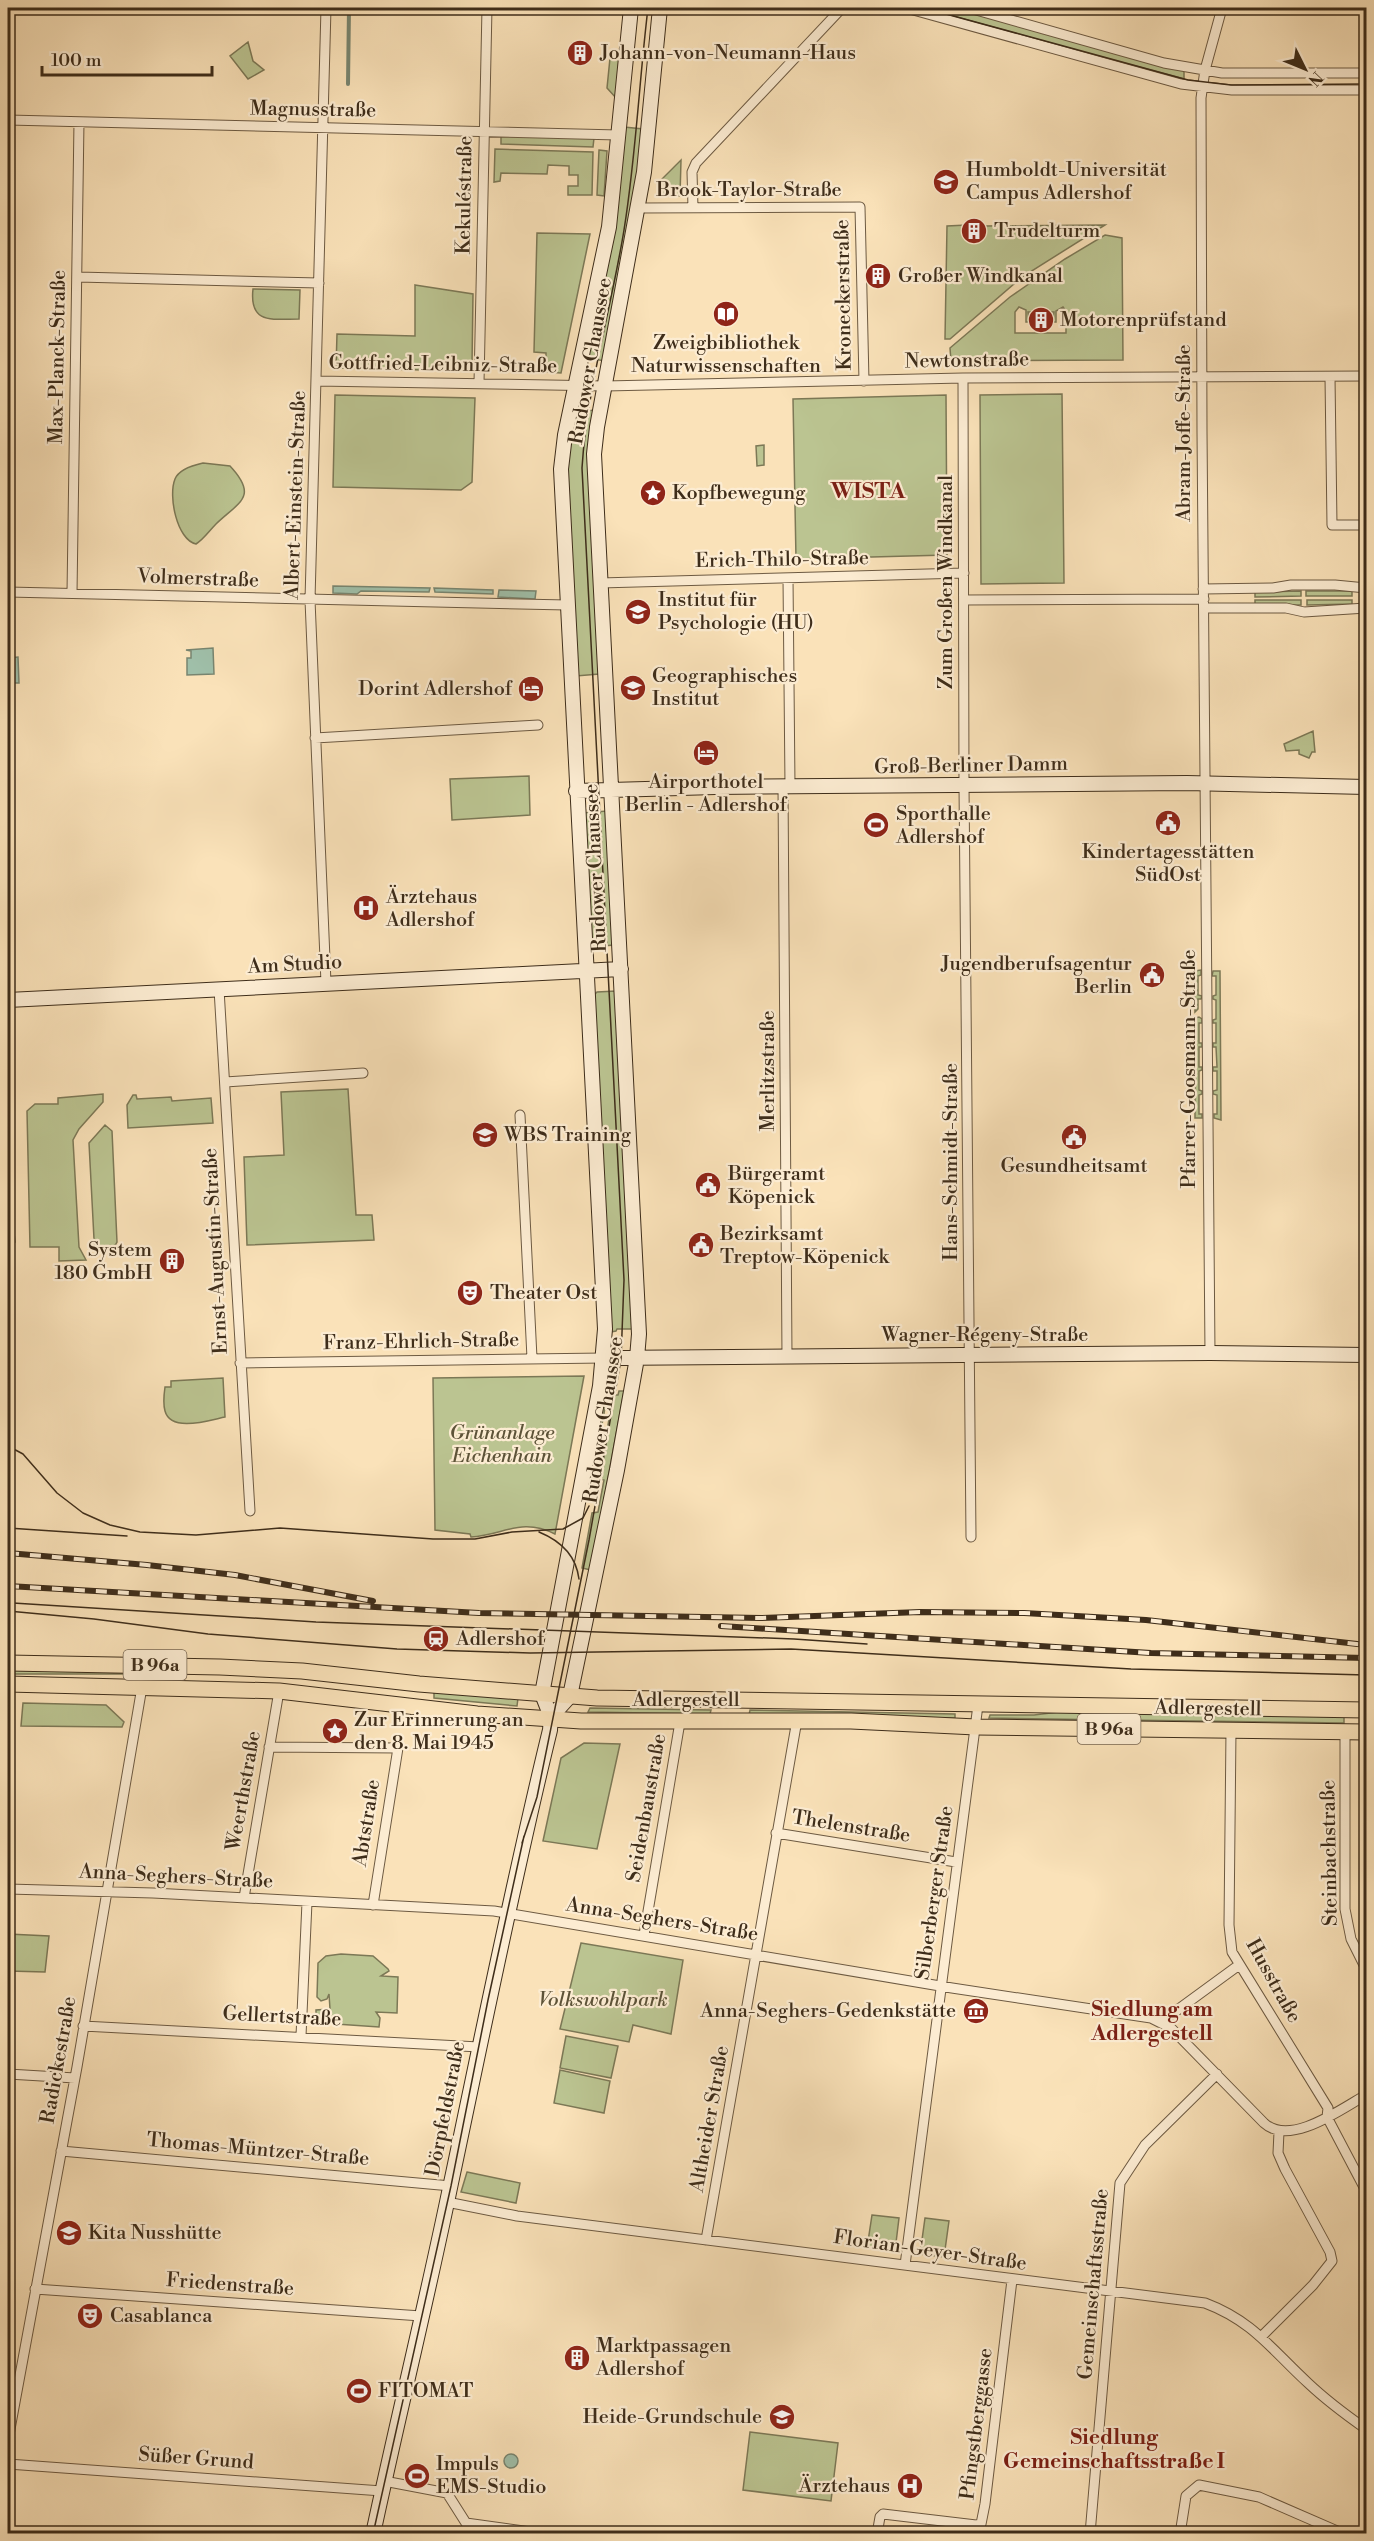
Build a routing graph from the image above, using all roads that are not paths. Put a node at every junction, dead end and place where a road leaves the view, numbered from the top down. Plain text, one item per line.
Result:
1 (326, 8) edge
2 (487, 8) edge
3 (631, 8) edge
4 (660, 8) edge
5 (842, 8) edge
6 (906, 8) edge
7 (969, 8) edge
8 (1222, 8) edge
9 (1205, 70) junction
10 (1366, 73) edge
11 (1202, 85) junction
12 (1366, 90) edge
13 (8, 120) edge
14 (79, 122) junction
15 (324, 129) junction
16 (484, 132) junction
17 (618, 135) junction
18 (860, 207) joint
19 (639, 208) junction
20 (693, 208) junction
21 (78, 277) junction
22 (319, 283) junction
23 (1366, 376) edge
24 (1201, 377) junction
25 (1330, 377) junction
26 (963, 378) junction
27 (317, 381) junction
28 (864, 381) junction
29 (479, 383) junction
30 (575, 386) junction
31 (605, 386) junction
32 (1366, 525) edge
33 (964, 573) junction
34 (788, 578) junction
35 (600, 583) junction
36 (1366, 588) edge
37 (8, 592) edge
38 (72, 593) junction
39 (1204, 599) junction
40 (310, 600) junction
41 (963, 600) junction
42 (567, 605) junction
43 (1366, 608) edge
44 (538, 725) dead end
45 (315, 738) junction
46 (1206, 785) junction
47 (787, 786) junction
48 (964, 786) junction
49 (1366, 787) edge
50 (611, 790) junction
51 (576, 791) junction
52 (621, 969) junction
53 (585, 971) junction
54 (326, 983) junction
55 (219, 989) junction
56 (8, 1000) edge
57 (363, 1073) dead end
58 (225, 1082) junction
59 (520, 1115) dead end
60 (1210, 1353) junction
61 (971, 1355) junction
62 (1366, 1355) edge
63 (787, 1356) junction
64 (532, 1358) junction
65 (604, 1358) junction
66 (637, 1358) junction
67 (240, 1363) junction
68 (250, 1511) dead end
69 (971, 1537) dead end
70 (8, 1663) edge
71 (8, 1684) edge
72 (142, 1687) junction
73 (279, 1691) junction
74 (542, 1694) junction
75 (570, 1696) junction
76 (978, 1704) junction
77 (1366, 1710) edge
78 (551, 1717) junction
79 (797, 1720) junction
80 (680, 1722) junction
81 (976, 1727) junction
82 (1231, 1730) junction
83 (1345, 1732) junction
84 (1366, 1732) edge
85 (269, 1747) junction
86 (776, 1833) junction
87 (956, 1862) junction
88 (8, 1889) edge
89 (107, 1892) junction
90 (244, 1898) junction
91 (307, 1902) junction
92 (373, 1905) junction
93 (507, 1913) junction
94 (644, 1935) junction
95 (757, 1954) junction
96 (1239, 1965) junction
97 (1366, 1969) edge
98 (940, 1986) junction
99 (1161, 2022) junction
100 (83, 2026) junction
101 (301, 2036) junction
102 (479, 2047) junction
103 (8, 2074) edge
104 (1217, 2074) junction
105 (75, 2078) junction
106 (1366, 2095) edge
107 (1327, 2117) junction
108 (1280, 2132) junction
109 (61, 2151) junction
110 (451, 2186) junction
111 (1366, 2191) edge
112 (447, 2202) junction
113 (706, 2240) junction
114 (905, 2265) junction
115 (1012, 2280) junction
116 (35, 2289) junction
117 (1111, 2293) junction
118 (421, 2316) junction
119 (1261, 2337) junction
120 (1366, 2429) edge
121 (8, 2440) edge
122 (8, 2464) edge
123 (383, 2486) junction
124 (373, 2534) edge
125 (545, 2534) edge
126 (877, 2534) edge
127 (1090, 2534) edge
128 (1180, 2534) edge
129 (1344, 2534) edge

1 - 15 street, Albert-Einstein-Straße
2 - 16 street, Kekuléstraße
3 - 17 main road, Rudower Chaussee
4 - 19 main road, Rudower Chaussee
5 - 20 street
6 - 11 street
7 - 9 street
8 - 9 street, Abram-Joffe-Straße
9 - 10 street
9 - 11 street, Abram-Joffe-Straße
11 - 12 street
11 - 24 street, Abram-Joffe-Straße
13 - 14 street, Magnusstraße
14 - 15 street, Magnusstraße
14 - 21 street, Max-Planck-Straße
15 - 16 street, Magnusstraße
15 - 22 street, Albert-Einstein-Straße
16 - 17 street, Magnusstraße
16 - 29 street, Kekuléstraße
17 - 30 main road, Rudower Chaussee
18 - 20 street, Brook-Taylor-Straße
18 - 28 street, Kroneckerstraße
19 - 20 street, Brook-Taylor-Straße
19 - 31 main road, Rudower Chaussee
21 - 22 street
21 - 38 street, Max-Planck-Straße
22 - 27 street, Albert-Einstein-Straße
23 - 25 street, Newtonstraße
24 - 25 street, Newtonstraße
24 - 26 street, Newtonstraße
24 - 39 street, Abram-Joffe-Straße
25 - 32 street
26 - 28 street, Newtonstraße
26 - 33 street, Zum Großen Windkanal
27 - 29 street, Gottfried-Leibniz-Straße
27 - 40 street, Albert-Einstein-Straße
28 - 31 street, Newtonstraße
29 - 30 street, Gottfried-Leibniz-Straße
30 - 31 street, Gottfried-Leibniz-Straße
30 - 42 main road, Rudower Chaussee
31 - 35 main road, Rudower Chaussee
33 - 34 street, Erich-Thilo-Straße
33 - 41 street, Zum Großen Windkanal
34 - 35 street, Erich-Thilo-Straße
34 - 47 street, Merlitzstraße
35 - 50 main road, Rudower Chaussee
36 - 39 street
37 - 38 street, Volmerstraße
38 - 40 street, Volmerstraße
39 - 41 street
39 - 43 street
39 - 46 street, Abram-Joffe-Straße
40 - 42 street, Volmerstraße
40 - 45 street, Albert-Einstein-Straße
41 - 48 street, Zum Großen Windkanal
42 - 51 main road, Rudower Chaussee
44 - 45 street
45 - 54 street, Albert-Einstein-Straße
46 - 48 main road, Groß-Berliner Damm
46 - 49 main road, Groß-Berliner Damm
46 - 60 street, Pfarrer-Goosmann-Straße
47 - 48 main road, Groß-Berliner Damm
47 - 50 main road, Groß-Berliner Damm
47 - 63 street, Merlitzstraße
48 - 61 street, Hans-Schmidt-Straße
50 - 51 main road, Groß-Berliner Damm
50 - 52 main road, Rudower Chaussee
51 - 53 main road, Rudower Chaussee
52 - 53 main road, Am Studio
52 - 66 main road, Rudower Chaussee
53 - 54 main road, Am Studio
53 - 65 main road, Rudower Chaussee
54 - 55 main road, Am Studio
55 - 56 main road, Am Studio
55 - 58 street, Ernst-Augustin-Straße
57 - 58 street
58 - 67 street, Ernst-Augustin-Straße
59 - 64 street
60 - 61 main road, Wagner-Régeny-Straße
60 - 62 main road, Wagner-Régeny-Straße
61 - 63 main road, Wagner-Régeny-Straße
61 - 69 street, Hans-Schmidt-Straße
63 - 66 main road, Wagner-Régeny-Straße
64 - 65 street, Franz-Ehrlich-Straße
64 - 67 street, Franz-Ehrlich-Straße
65 - 66 main road, Wagner-Régeny-Straße
65 - 74 main road, Rudower Chaussee
66 - 75 main road, Rudower Chaussee
67 - 68 street, Ernst-Augustin-Straße
70 - 74 main road, Adlergestell / B 96a
71 - 72 main road, Adlergestell / B 96a
72 - 73 main road, Adlergestell / B 96a
72 - 89 street, Radickestraße
73 - 78 main road, Adlergestell / B 96a
73 - 85 street, Weerthstraße
74 - 75 main road, Adlergestell / B 96a
74 - 78 main road
75 - 76 main road, Adlergestell / B 96a
75 - 78 main road
76 - 77 main road, Adlergestell / B 96a
76 - 81 street, Silberberger Straße
78 - 80 main road, Adlergestell / B 96a
78 - 93 main road, Dörpfeldstraße
79 - 80 main road, Adlergestell / B 96a
79 - 81 main road, Adlergestell / B 96a
79 - 86 street, Altheider Straße
80 - 94 street, Seidenbaustraße
81 - 82 main road, Adlergestell / B 96a
81 - 87 street, Silberberger Straße
82 - 83 main road, Adlergestell / B 96a
82 - 96 street, Husstraße
83 - 84 main road, Adlergestell / B 96a
83 - 97 street, Steinbachstraße
85 - 90 street, Weerthstraße
85 - 92 street, Abtstraße
86 - 87 street, Thelenstraße
86 - 95 street, Altheider Straße
87 - 98 street, Silberberger Straße
88 - 89 street, Anna-Seghers-Straße
89 - 90 street, Anna-Seghers-Straße
89 - 100 street, Radickestraße
90 - 91 street, Anna-Seghers-Straße
91 - 92 street, Anna-Seghers-Straße
91 - 101 street
92 - 93 street, Anna-Seghers-Straße
93 - 94 street, Anna-Seghers-Straße
93 - 102 main road, Dörpfeldstraße
94 - 95 street, Anna-Seghers-Straße
95 - 98 street, Anna-Seghers-Straße
95 - 113 street, Altheider Straße
96 - 99 street
96 - 107 street, Husstraße
98 - 99 street, Anna-Seghers-Straße
98 - 114 street, Silberberger Straße
99 - 104 street, Anna-Seghers-Straße
100 - 101 street, Gellertstraße
100 - 105 street, Radickestraße
101 - 102 street, Gellertstraße
102 - 110 main road, Dörpfeldstraße
103 - 105 street
104 - 108 street, Anna-Seghers-Straße
104 - 117 street, Gemeinschaftsstraße
105 - 109 street, Radickestraße
106 - 107 street
107 - 108 street
107 - 111 street, Husstraße
108 - 119 street
109 - 110 street, Thomas-Müntzer-Straße
109 - 116 street, Radickestraße
110 - 112 main road, Dörpfeldstraße
112 - 113 street, Florian-Geyer-Straße
112 - 118 main road, Dörpfeldstraße
113 - 114 street, Florian-Geyer-Straße
114 - 115 street, Florian-Geyer-Straße
115 - 117 street, Florian-Geyer-Straße
115 - 126 street, Pfingstberggasse
116 - 118 street, Friedenstraße
116 - 121 street, Radickestraße
117 - 119 street, Florian-Geyer-Straße
117 - 127 street, Gemeinschaftsstraße
118 - 123 main road, Dörpfeldstraße
119 - 120 street, Florian-Geyer-Straße
122 - 123 street, Süßer Grund
123 - 124 main road, Dörpfeldstraße
123 - 125 street, Süßer Grund
128 - 129 street

